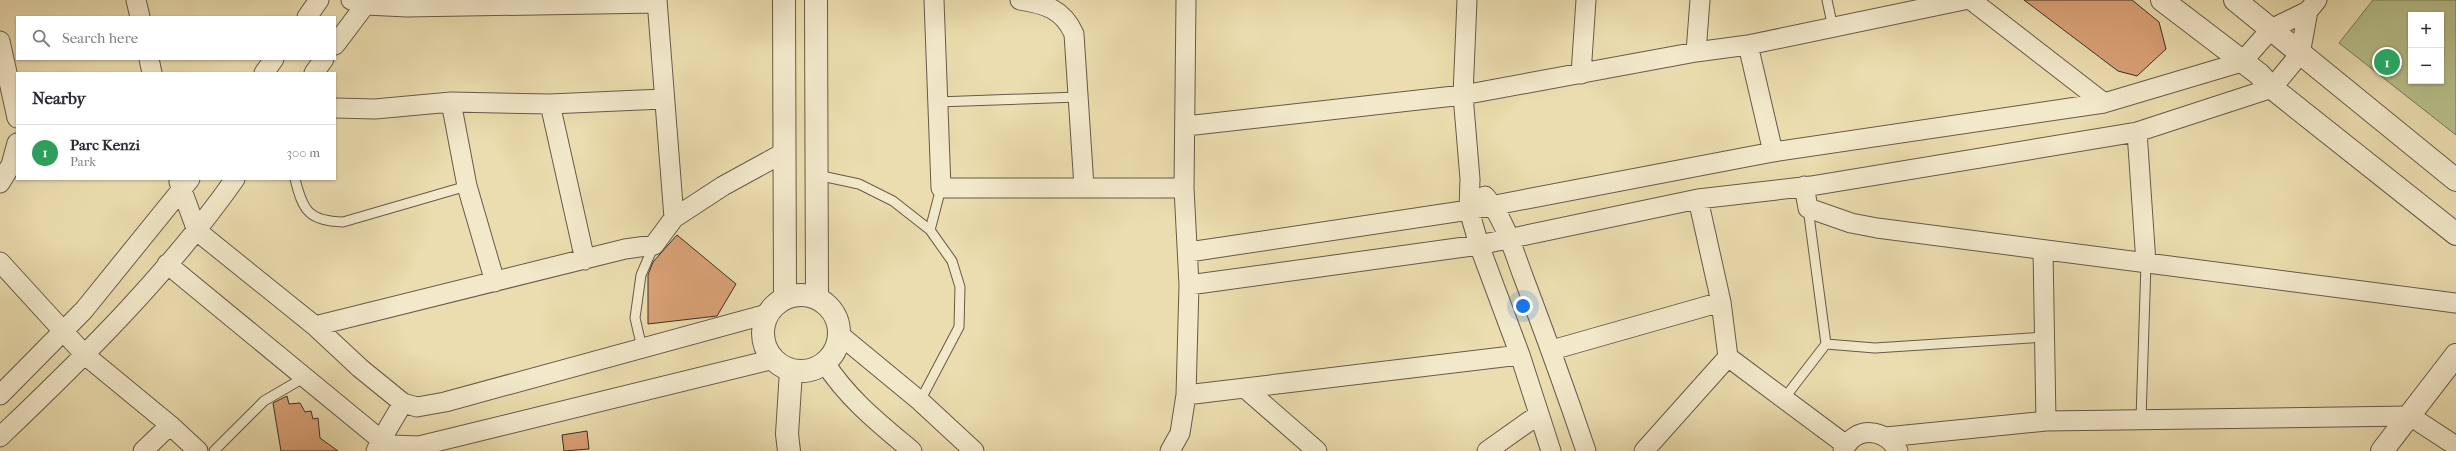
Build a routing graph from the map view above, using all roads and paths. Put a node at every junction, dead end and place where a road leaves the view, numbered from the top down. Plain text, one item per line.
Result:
1 (136, 0) edge
2 (319, 0) edge
3 (784, 0) edge
4 (816, 0) edge
5 (934, 0) edge
6 (1020, 0) edge
7 (1186, 0) edge
8 (1467, 0) edge
9 (1586, 0) edge
10 (1700, 0) edge
11 (1828, 0) edge
12 (1964, 0) edge
13 (1971, 0) edge
14 (2162, 0) edge
15 (2235, 0) edge
16 (362, 2) edge
17 (656, 2) edge
18 (2313, 6) edge
19 (140, 16) edge
20 (308, 16) edge
21 (1833, 28) junction
22 (2271, 29) junction
23 (0, 41) edge
24 (336, 43) edge
25 (1748, 46) junction
26 (1696, 52) junction
27 (2300, 54) junction
28 (149, 60) edge
29 (273, 60) edge
30 (323, 60) edge
31 (2242, 62) junction
32 (152, 72) edge
33 (265, 72) edge
34 (315, 72) edge
35 (1581, 74) junction
36 (2272, 88) junction
37 (1463, 95) junction
38 (1078, 97) junction
39 (664, 99) junction
40 (451, 102) junction
41 (937, 102) junction
42 (2104, 103) junction
43 (550, 104) junction
44 (336, 108) edge
45 (16, 113) edge
46 (1186, 126) junction
47 (2137, 132) junction
48 (16, 148) edge
49 (784, 152) junction
50 (1772, 152) junction
51 (817, 175) junction
52 (1470, 179) junction
53 (234, 180) edge
54 (295, 180) edge
55 (2456, 180) edge
56 (0, 183) edge
57 (183, 183) edge
58 (467, 186) junction
59 (1804, 186) junction
60 (1084, 187) junction
61 (941, 188) junction
62 (1184, 188) junction
63 (1698, 199) junction
64 (1493, 205) junction
65 (1808, 208) junction
66 (1469, 210) junction
67 (674, 218) junction
68 (930, 230) junction
69 (197, 231) junction
70 (2456, 234) edge
71 (1509, 240) junction
72 (654, 244) junction
73 (1479, 245) junction
74 (2043, 250) junction
75 (1189, 252) junction
76 (584, 260) junction
77 (0, 262) edge
78 (2146, 263) junction
79 (167, 264) junction
80 (495, 282) junction
81 (1189, 285) junction
82 (785, 297) junction
83 (817, 298) junction
84 (1721, 302) junction
85 (2456, 303) edge
86 (767, 314) junction
87 (315, 326) junction
88 (65, 332) junction
89 (840, 334) junction
90 (2045, 337) junction
91 (1826, 344) junction
92 (642, 348) junction
93 (1552, 350) junction
94 (85, 355) junction
95 (1520, 355) junction
96 (2456, 355) edge
97 (1728, 357) junction
98 (825, 363) junction
99 (782, 365) junction
100 (305, 377) junction
101 (1246, 389) junction
102 (0, 395) edge
103 (1186, 395) junction
104 (1783, 400) junction
105 (920, 401) junction
106 (403, 403) junction
107 (1538, 415) junction
108 (2410, 416) junction
109 (2141, 419) junction
110 (2046, 421) junction
111 (170, 425) junction
112 (0, 437) edge
113 (1892, 444) edge
114 (378, 446) edge
115 (2456, 446) edge
116 (1843, 449) edge
117 (143, 451) edge
118 (198, 451) edge
119 (214, 451) edge
120 (788, 451) edge
121 (912, 451) edge
122 (974, 451) edge
123 (1170, 451) edge
124 (1317, 451) edge
125 (1487, 451) edge
126 (1551, 451) edge
127 (1586, 451) edge
128 (1644, 451) edge
129 (2382, 451) edge

1 - 19 street
2 - 20 street
3 - 49 street
4 - 51 street
5 - 41 street
6 - 38 street
7 - 46 street
8 - 37 street
9 - 35 street
10 - 26 street
11 - 21 lane
12 - 21 street
13 - 42 street
14 - 31 street
15 - 22 street
16 - 17 street
16 - 24 street
17 - 39 street
18 - 22 street
18 - 27 street
21 - 25 street
22 - 27 street
22 - 31 street
23 - 45 street
25 - 26 street
25 - 50 street
26 - 35 street
27 - 36 street
27 - 55 street
28 - 32 street
29 - 33 street
30 - 34 street
31 - 36 street
31 - 42 street
35 - 37 street
36 - 47 street
36 - 70 street
37 - 46 street
37 - 52 street
38 - 41 lane
38 - 60 street
39 - 43 street
39 - 67 street
40 - 43 street
40 - 44 street
40 - 58 street
41 - 61 street
42 - 50 street
43 - 76 street
46 - 62 street
47 - 59 street
47 - 78 street
48 - 56 street
49 - 67 street
49 - 82 street
50 - 64 street
51 - 68 lane
51 - 83 street
52 - 64 street
52 - 66 street
53 - 69 street
54 - 58 lane
57 - 69 street
57 - 88 street
58 - 80 street
59 - 63 street
59 - 65 street
60 - 61 street
60 - 62 street
61 - 68 lane
62 - 75 street
63 - 71 street
63 - 84 street
64 - 66 street
64 - 71 street
65 - 74 street
65 - 91 lane
66 - 73 street
66 - 75 street
67 - 72 street
68 - 105 lane
69 - 79 street
69 - 87 street
71 - 73 street
71 - 93 street
72 - 76 street
72 - 92 lane
73 - 81 street
73 - 95 street
74 - 78 street
74 - 90 street
75 - 81 street
76 - 80 street
77 - 88 street
78 - 85 street
78 - 109 lane
79 - 94 street
79 - 100 street
80 - 87 street
81 - 103 street
82 - 83 street
82 - 86 street
83 - 89 street
84 - 93 street
84 - 97 street
86 - 92 street
86 - 99 street
87 - 106 street
88 - 94 street
88 - 102 street
89 - 98 street
89 - 105 street
90 - 91 lane
90 - 110 street
91 - 104 lane
92 - 106 street
93 - 127 street
94 - 111 street
94 - 112 street
95 - 101 street
95 - 107 street
96 - 108 street
97 - 104 street
97 - 128 street
98 - 99 street
98 - 121 street
99 - 114 street
99 - 120 street
100 - 114 street
100 - 119 lane
101 - 103 street
101 - 124 street
103 - 123 street
104 - 116 street
105 - 122 street
106 - 114 street
107 - 125 street
107 - 126 street
108 - 109 street
108 - 115 street
108 - 129 street
109 - 110 street
110 - 113 street
111 - 117 street
111 - 118 street
113 - 116 street

